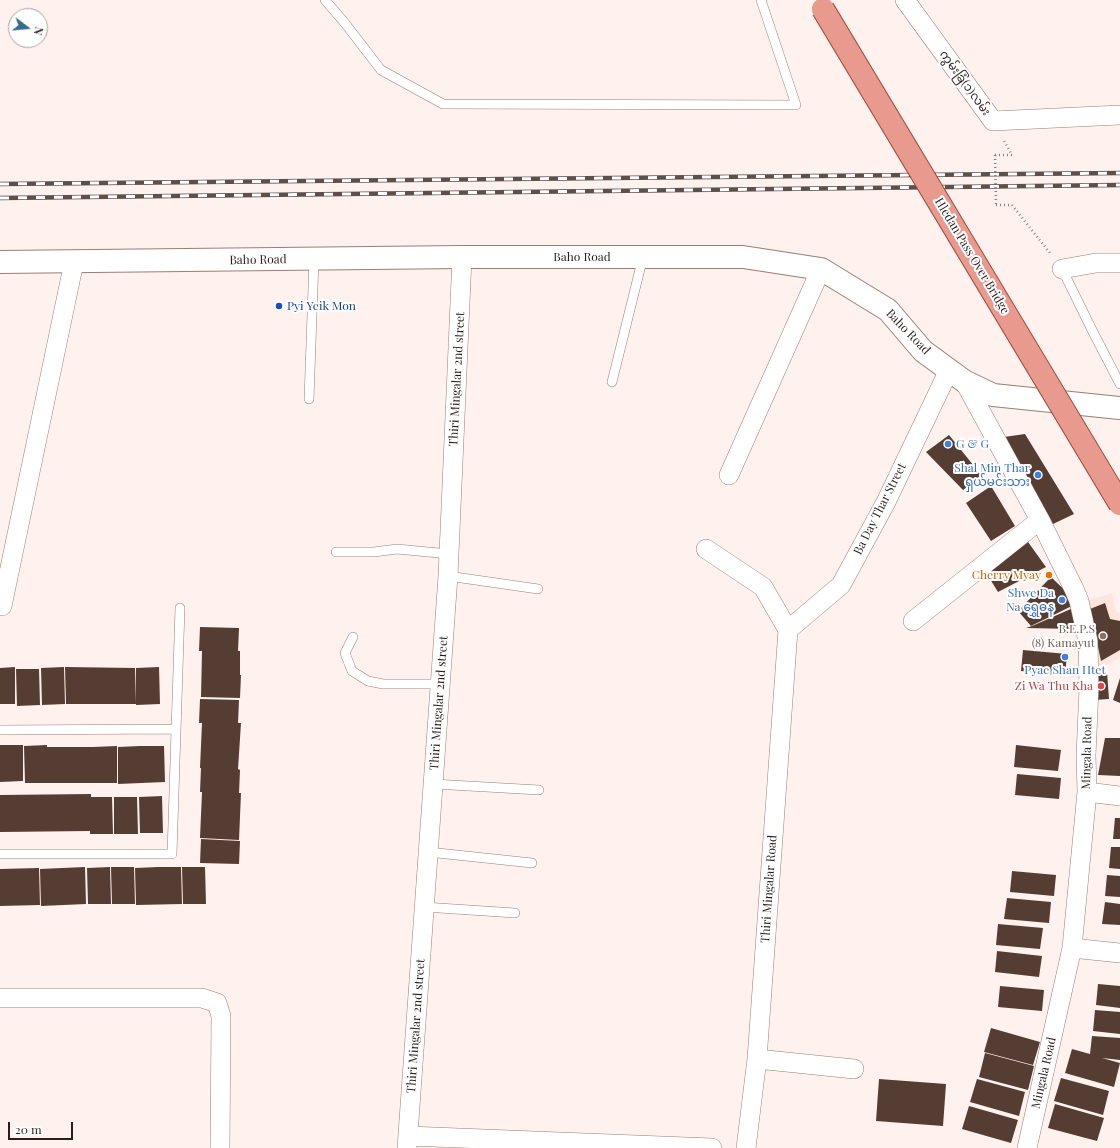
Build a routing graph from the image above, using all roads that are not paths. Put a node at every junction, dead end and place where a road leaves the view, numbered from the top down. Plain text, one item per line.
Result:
1 (325, 0) edge
2 (761, 0) edge
3 (905, 0) edge
4 (823, 9) dead end
5 (1120, 115) edge
6 (462, 257) junction
7 (643, 257) junction
8 (314, 259) junction
9 (0, 262) edge
10 (74, 262) junction
11 (1120, 263) edge
12 (820, 269) junction
13 (1062, 269) joint
14 (957, 375) junction
15 (612, 382) dead end
16 (1120, 384) edge
17 (309, 400) dead end
18 (1120, 408) edge
19 (729, 475) dead end
20 (1120, 504) edge
21 (1040, 520) junction
22 (706, 548) dead end
23 (336, 552) dead end
24 (449, 554) junction
25 (448, 576) junction
26 (538, 589) dead end
27 (2, 606) dead end
28 (180, 608) dead end
29 (913, 621) dead end
30 (788, 630) junction
31 (353, 637) dead end
32 (440, 684) junction
33 (176, 729) junction
34 (0, 730) edge
35 (433, 784) junction
36 (539, 790) dead end
37 (1087, 792) junction
38 (1120, 796) edge
39 (428, 852) junction
40 (0, 854) edge
41 (532, 863) dead end
42 (424, 907) junction
43 (515, 913) dead end
44 (1072, 948) junction
45 (1120, 953) edge
46 (0, 998) edge
47 (757, 1059) junction
48 (854, 1069) dead end
49 (407, 1142) edge
50 (220, 1148) edge
51 (712, 1148) edge
52 (746, 1148) edge
53 (1027, 1148) edge

1 - 2 lane
3 - 5 street, ကွမ်းခြံ(၁)လမ်း
4 - 20 main road, Hledan Pass Over Bridge, bridge
6 - 7 main road, Baho Road
6 - 8 main road, Baho Road
6 - 24 street, Thiri Mingalar 2nd street
7 - 12 main road, Baho Road
7 - 15 lane
8 - 10 main road, Baho Road
8 - 17 lane
9 - 10 main road, Baho Road
10 - 27 street
11 - 13 street
12 - 14 main road, Baho Road
12 - 19 street
13 - 16 lane
14 - 18 main road, Baho Road
14 - 21 street, Mingala Road
14 - 30 street, Ba Day Thar Street
21 - 29 street
21 - 37 street, Mingala Road
22 - 30 street
23 - 24 lane
24 - 25 street, Thiri Mingalar 2nd street
25 - 26 lane
25 - 32 street, Thiri Mingalar 2nd street
28 - 33 lane
30 - 47 street, Thiri Mingalar Road
31 - 32 lane
32 - 35 street, Thiri Mingalar 2nd street
33 - 34 lane
33 - 40 lane
35 - 36 lane
35 - 39 street, Thiri Mingalar 2nd street
37 - 38 street
37 - 44 street, Mingala Road
39 - 41 lane
39 - 42 street, Thiri Mingalar 2nd street
42 - 43 lane
42 - 49 street, Thiri Mingalar 2nd street
44 - 45 street
44 - 53 street, Mingala Road
46 - 50 street
47 - 48 street
47 - 52 street, Thiri Mingalar Road
49 - 51 street

